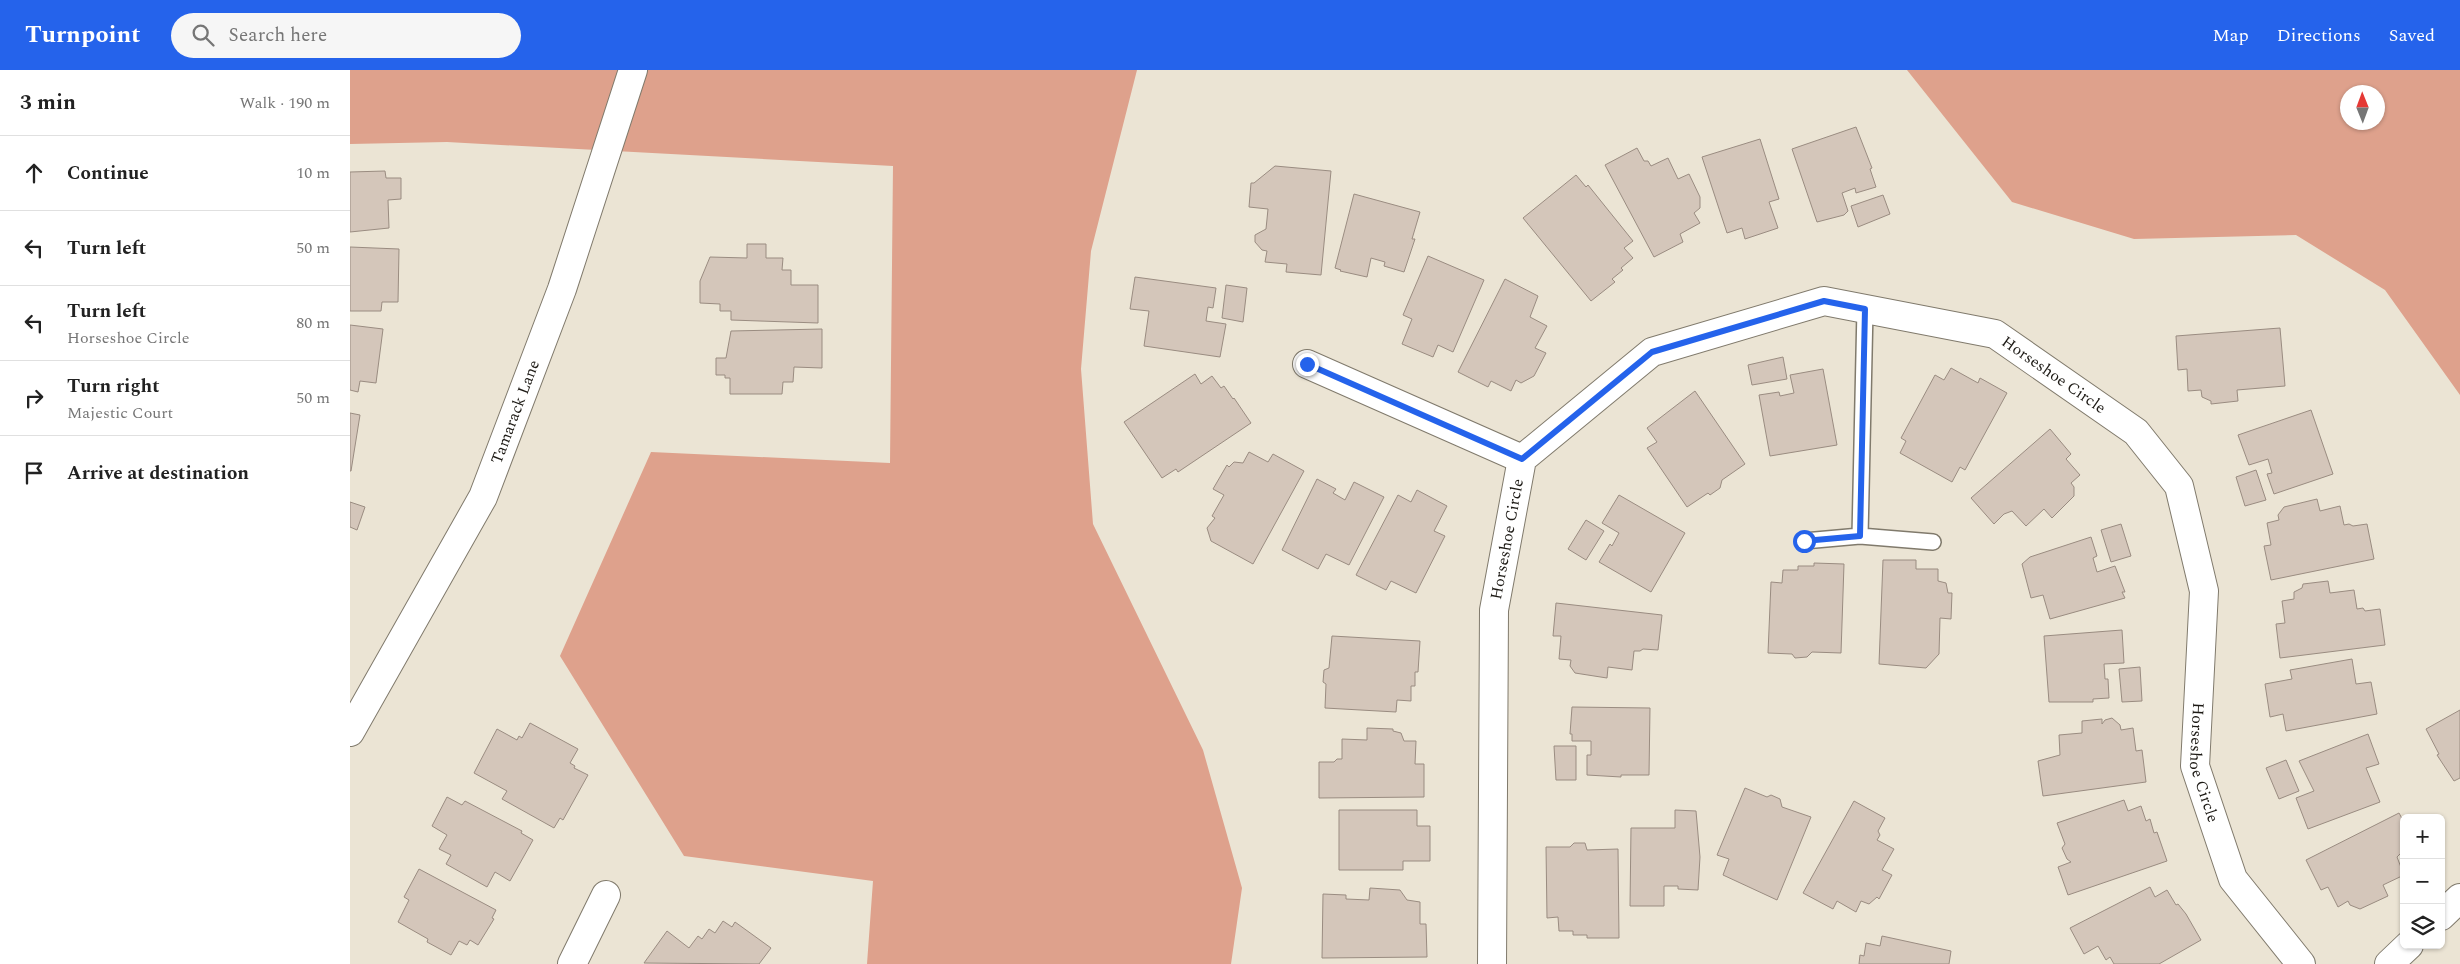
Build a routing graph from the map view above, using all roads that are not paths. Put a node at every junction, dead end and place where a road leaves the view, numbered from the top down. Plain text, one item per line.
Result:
1 (633, 70) edge
2 (1865, 309) junction
3 (1307, 364) dead end
4 (1522, 459) junction
5 (1860, 536) junction
6 (1804, 541) dead end
7 (1933, 542) dead end
8 (350, 732) edge
9 (606, 895) dead end
10 (2460, 898) edge
11 (2445, 912) edge
12 (2405, 949) edge
13 (572, 964) edge
14 (1492, 964) edge
15 (2301, 964) edge
16 (2389, 964) edge

1 - 8 street, Tamarack Lane
2 - 4 street, Horseshoe Circle
2 - 5 lane
2 - 15 street, Horseshoe Circle
3 - 4 street
4 - 14 street, Horseshoe Circle
5 - 6 lane
5 - 7 lane
9 - 13 street
10 - 11 street
12 - 16 street

